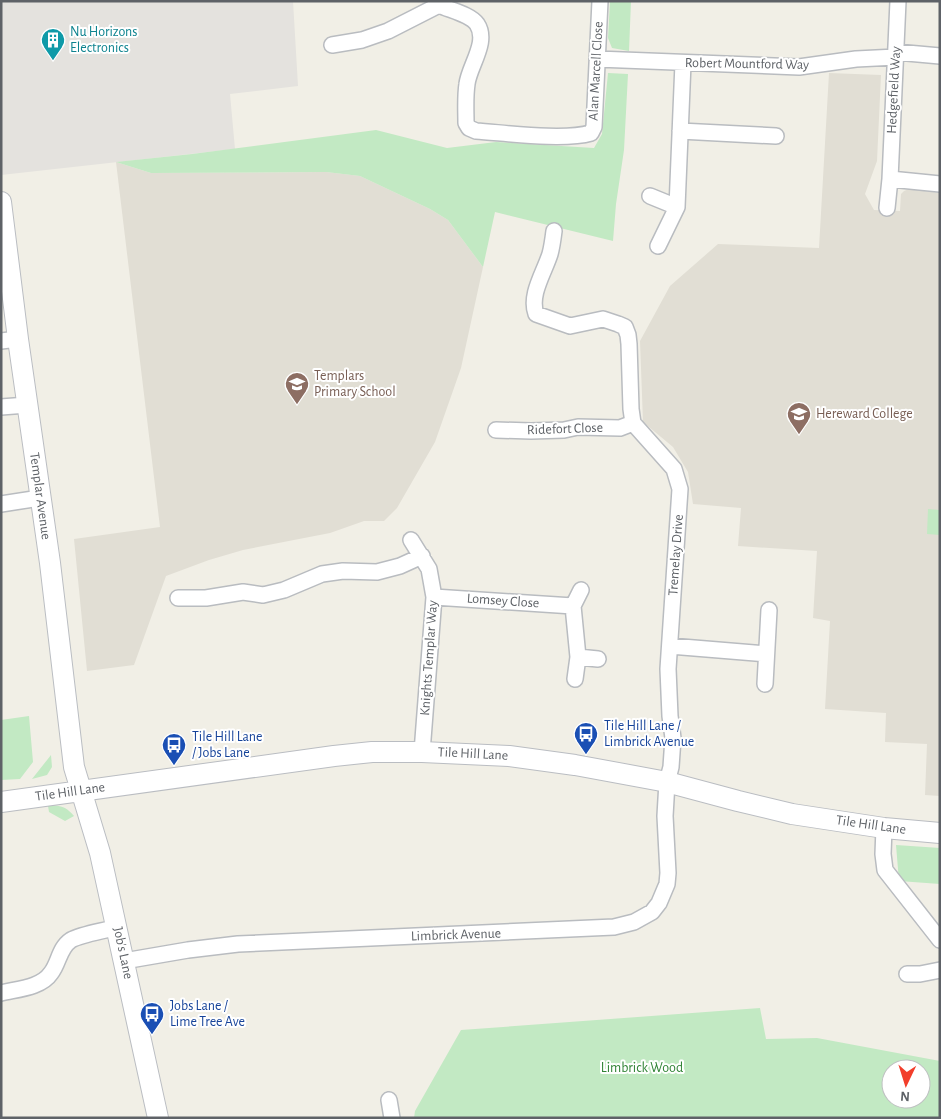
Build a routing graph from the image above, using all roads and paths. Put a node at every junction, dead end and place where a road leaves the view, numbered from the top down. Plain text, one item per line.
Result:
1 (600, 1) edge
2 (898, 1) edge
3 (438, 3) edge
4 (332, 45) dead end
5 (896, 55) junction
6 (940, 56) edge
7 (597, 59) junction
8 (683, 62) junction
9 (680, 131) junction
10 (776, 136) dead end
11 (890, 180) junction
12 (940, 184) edge
13 (650, 196) dead end
14 (1, 202) edge
15 (677, 207) junction
16 (887, 208) dead end
17 (554, 231) dead end
18 (658, 246) dead end
19 (9, 340) edge
20 (26, 405) junction
21 (1, 407) edge
22 (633, 423) junction
23 (496, 430) dead end
24 (40, 498) junction
25 (1, 504) edge
26 (411, 540) dead end
27 (422, 556) junction
28 (581, 590) dead end
29 (434, 597) junction
30 (178, 598) dead end
31 (573, 606) junction
32 (769, 610) dead end
33 (670, 646) junction
34 (766, 654) junction
35 (578, 658) junction
36 (598, 659) dead end
37 (575, 679) dead end
38 (765, 684) dead end
39 (422, 752) junction
40 (666, 782) junction
41 (81, 790) junction
42 (1, 802) edge
43 (884, 828) junction
44 (940, 833) edge
45 (117, 927) junction
46 (940, 940) edge
47 (124, 961) junction
48 (940, 970) edge
49 (907, 974) dead end
50 (1, 993) edge
51 (389, 1100) dead end
52 (158, 1118) edge
53 (392, 1118) edge

1 - 7 street, Alan Marcell Close
2 - 5 street, Hedgefield Way
3 - 4 street
3 - 7 street, Alan Marcell Close
5 - 6 street, Robert Mountford Way
5 - 8 street, Robert Mountford Way
5 - 11 street, Hedgefield Way
7 - 8 street, Robert Mountford Way
8 - 9 street
9 - 10 street
9 - 15 street
11 - 12 street
11 - 16 street, Hedgefield Way
13 - 15 street
14 - 19 main road, Templar Avenue
15 - 18 street
17 - 22 street
19 - 20 main road, Templar Avenue
20 - 21 street
20 - 24 main road, Templar Avenue
22 - 23 street, Ridefort Close
22 - 33 street, Tremelay Drive
24 - 25 street
24 - 41 main road, Templar Avenue
26 - 27 street, Knights Templar Way
27 - 29 street, Knights Templar Way
27 - 30 street
28 - 31 street
29 - 31 street, Lomsey Close
29 - 39 street, Knights Templar Way
31 - 35 street
32 - 34 street
33 - 34 street
33 - 40 street, Tremelay Drive
34 - 38 street
35 - 36 street
35 - 37 street
39 - 40 main road, Tile Hill Lane
39 - 41 main road, Tile Hill Lane
40 - 43 main road, Tile Hill Lane
40 - 47 street, Limbrick Avenue
41 - 42 main road, Tile Hill Lane
41 - 45 main road, Job's Lane
43 - 44 main road, Tile Hill Lane
43 - 46 street
45 - 47 main road, Job's Lane
45 - 50 street
47 - 52 main road, Job's Lane
48 - 49 street
51 - 53 street

